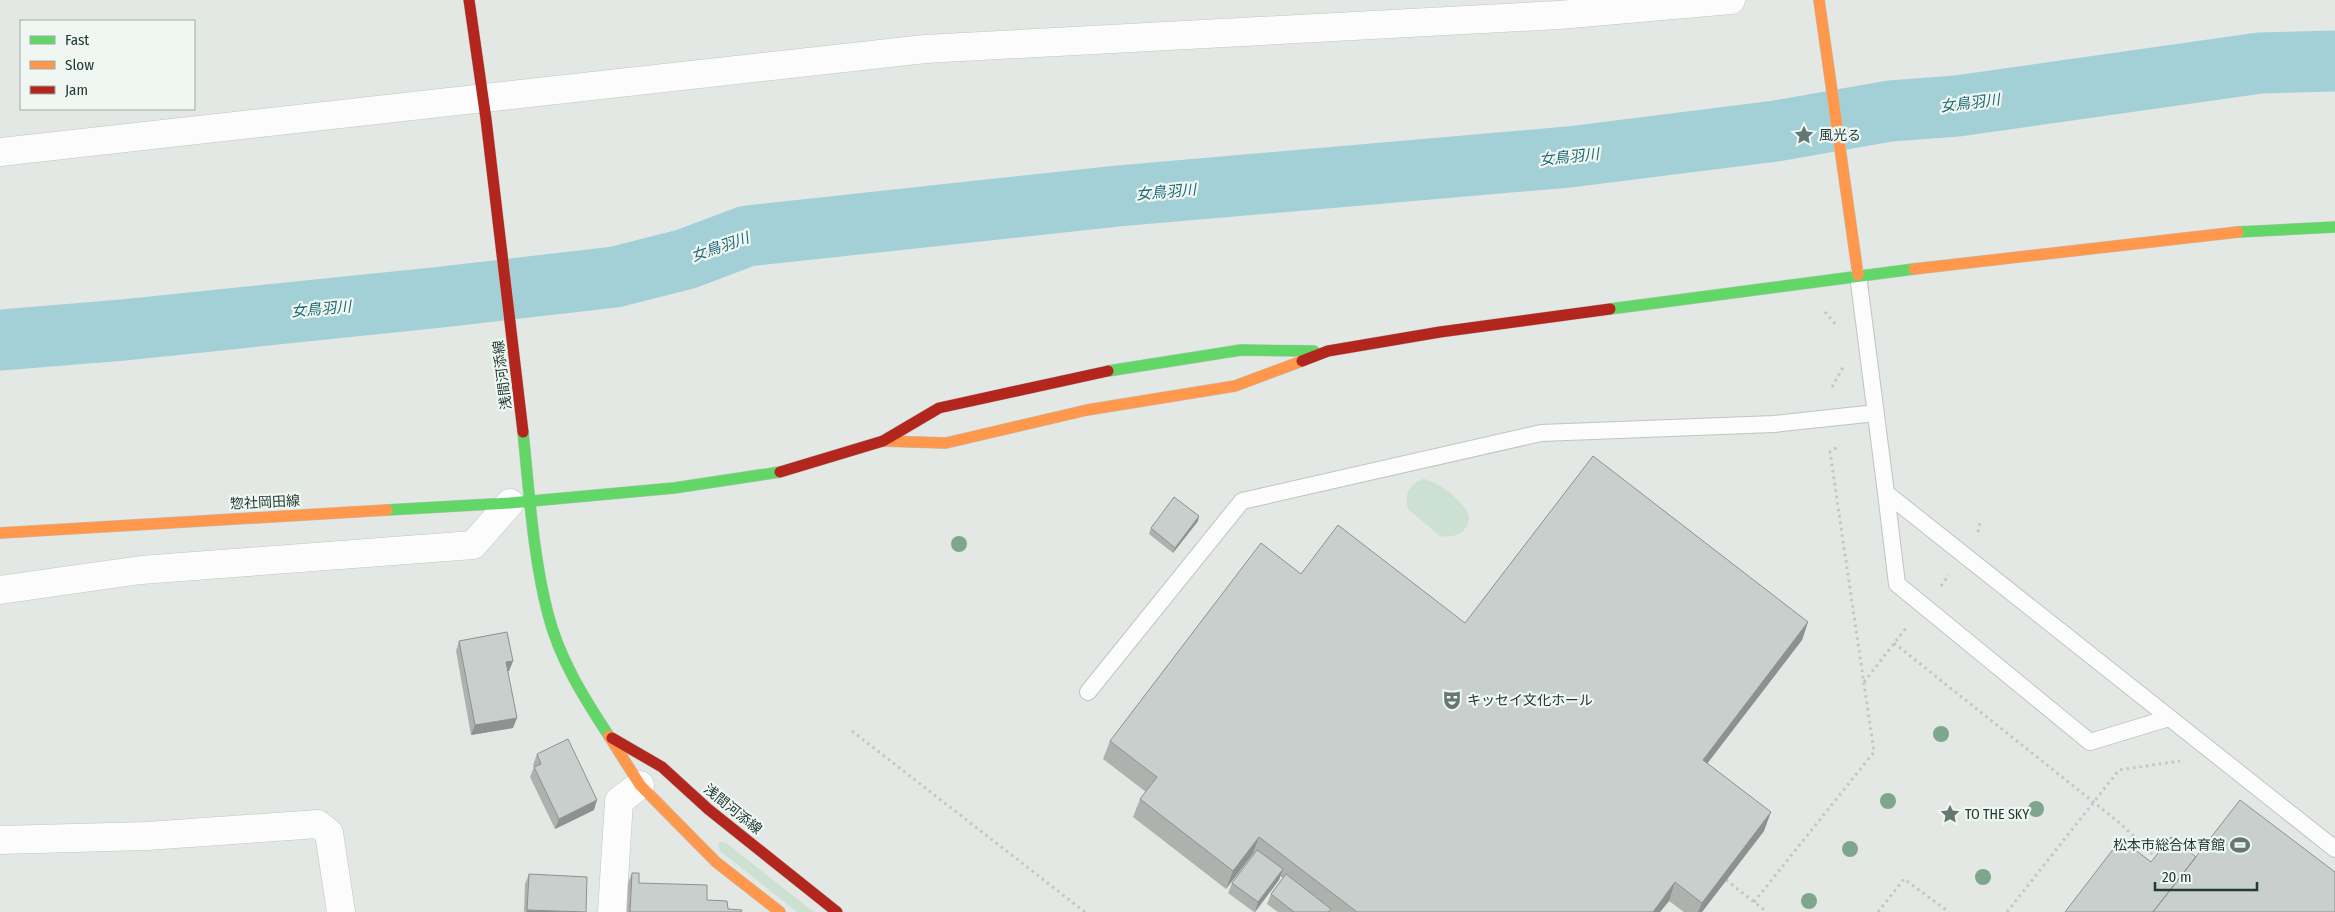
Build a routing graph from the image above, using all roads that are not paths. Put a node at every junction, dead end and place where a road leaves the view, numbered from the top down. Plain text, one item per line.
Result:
1 (469, 0) edge
2 (1731, 0) edge
3 (1819, 4) edge
4 (485, 108) junction
5 (0, 152) edge
6 (2335, 227) edge
7 (1858, 275) junction
8 (1328, 351) junction
9 (1876, 413) junction
10 (883, 440) junction
11 (1886, 493) junction
12 (521, 502) junction
13 (0, 533) edge
14 (0, 590) edge
15 (1088, 692) dead end
16 (2169, 718) junction
17 (607, 734) junction
18 (640, 785) junction
19 (0, 840) edge
20 (2335, 849) edge
21 (341, 912) edge
22 (612, 912) edge
23 (780, 912) edge
24 (838, 912) edge

1 - 4 street, 浅間河添線
2 - 4 street
3 - 7 street
4 - 5 street
4 - 12 street, 浅間河添線
6 - 7 street
7 - 8 street
7 - 9 lane
8 - 10 street
8 - 10 street
9 - 11 lane
9 - 15 lane
10 - 12 street, 惣社岡田線
11 - 16 lane
11 - 16 lane
12 - 13 street, 惣社岡田線
12 - 14 street
12 - 17 street, 浅間河添線
16 - 20 lane
17 - 18 street, 浅間河添線
17 - 24 street, 浅間河添線
18 - 22 street
18 - 23 street, 浅間河添線
19 - 21 street

